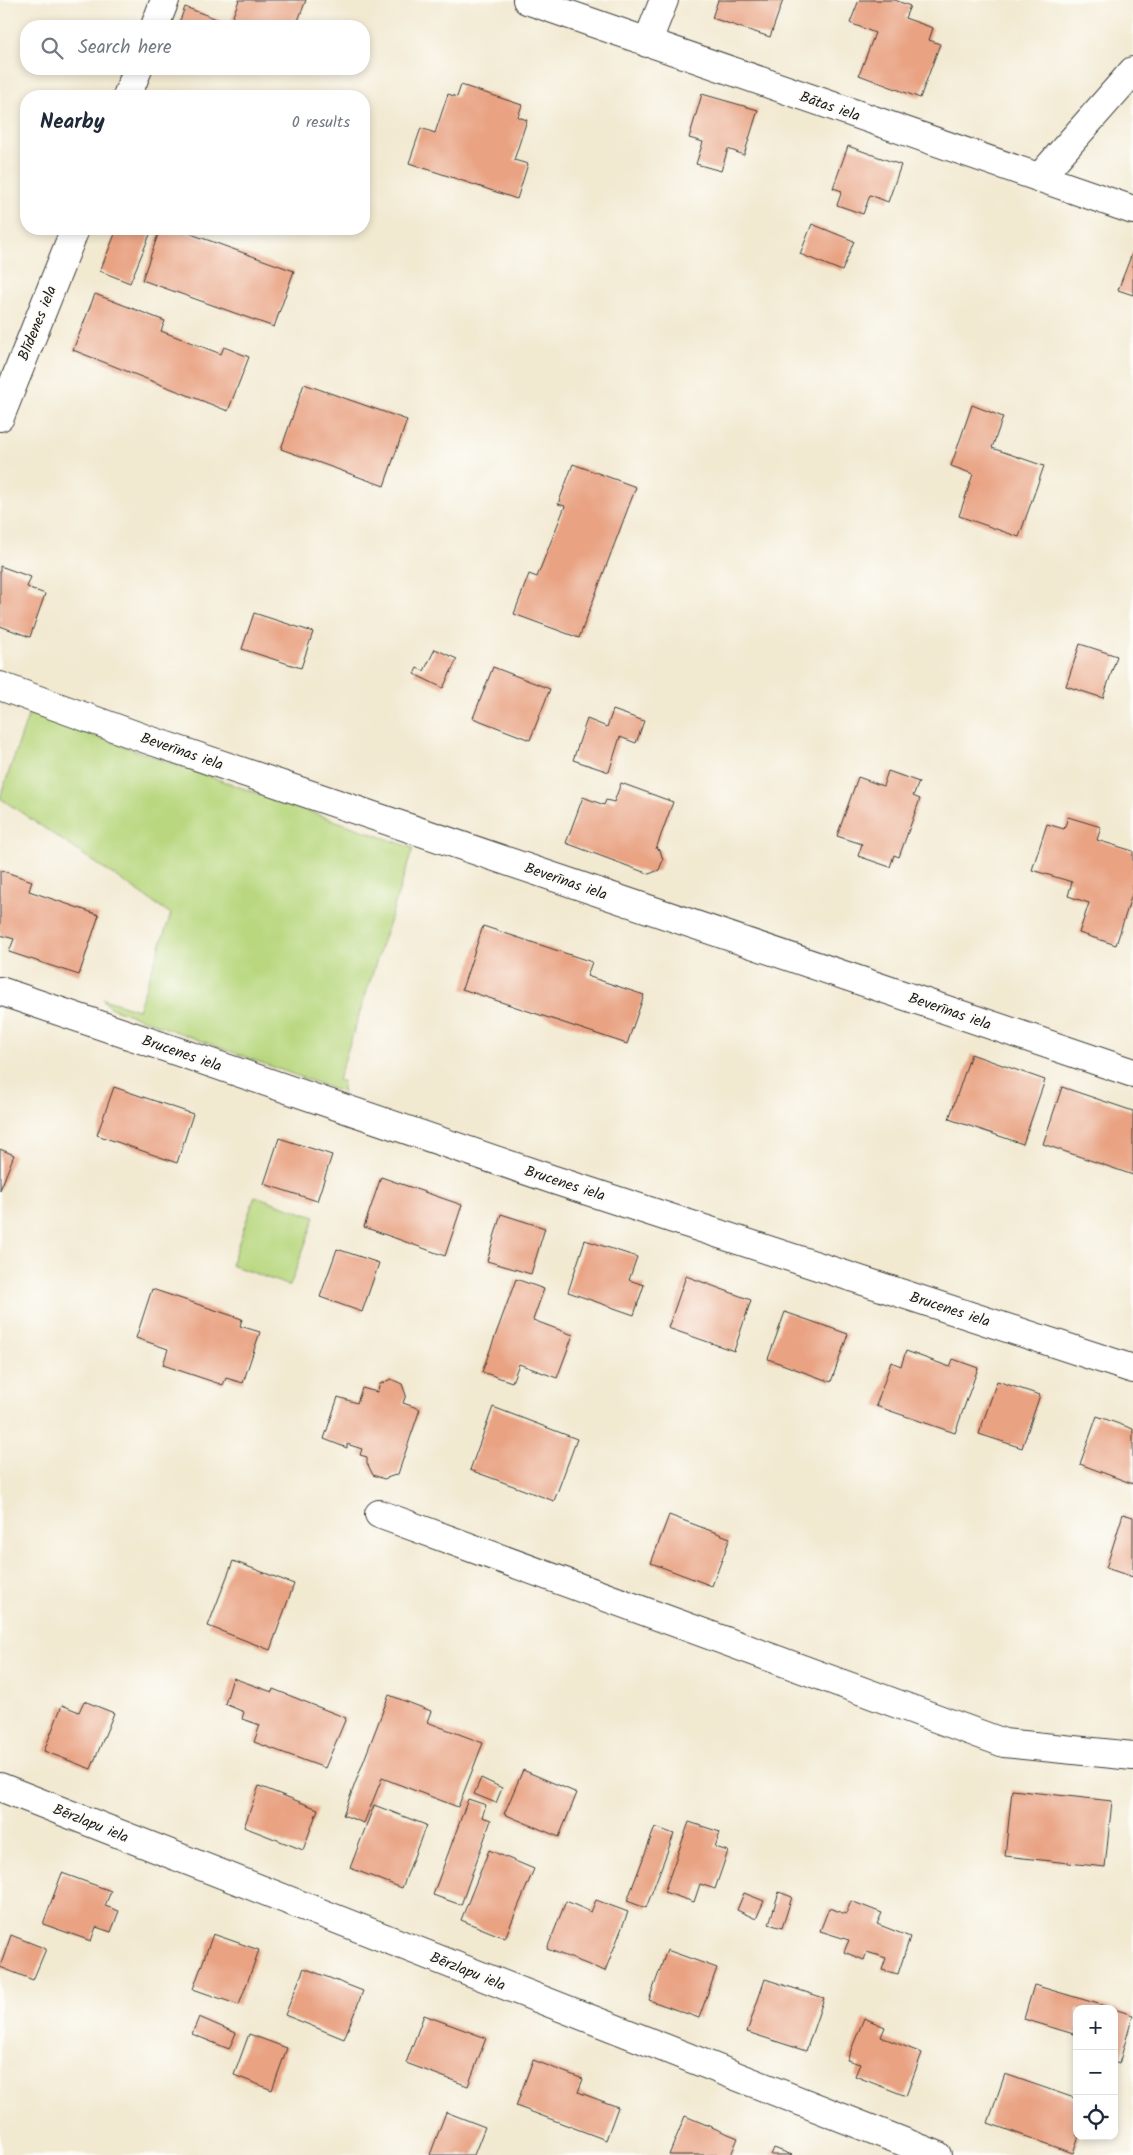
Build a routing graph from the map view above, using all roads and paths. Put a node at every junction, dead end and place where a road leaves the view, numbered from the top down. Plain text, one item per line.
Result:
1 (165, 0) edge
2 (527, 0) edge
3 (664, 0) edge
4 (157, 20) edge
5 (646, 43) junction
6 (1133, 70) edge
7 (136, 75) edge
8 (129, 90) edge
9 (1039, 178) junction
10 (1133, 210) edge
11 (72, 235) edge
12 (0, 417) edge
13 (0, 686) edge
14 (0, 991) edge
15 (1133, 1073) edge
16 (1133, 1369) edge
17 (379, 1514) dead end
18 (1133, 1756) edge
19 (0, 1787) edge
20 (937, 2155) edge

1 - 4 street
2 - 5 street, Bātas iela
3 - 5 street
5 - 9 street, Bātas iela
6 - 9 street
7 - 8 street
9 - 10 street, Bātas iela
11 - 12 street, Blīdenes iela
13 - 15 street, Beverīnas iela
14 - 16 street, Brucenes iela
17 - 18 street
19 - 20 street, Bērzlapu iela

